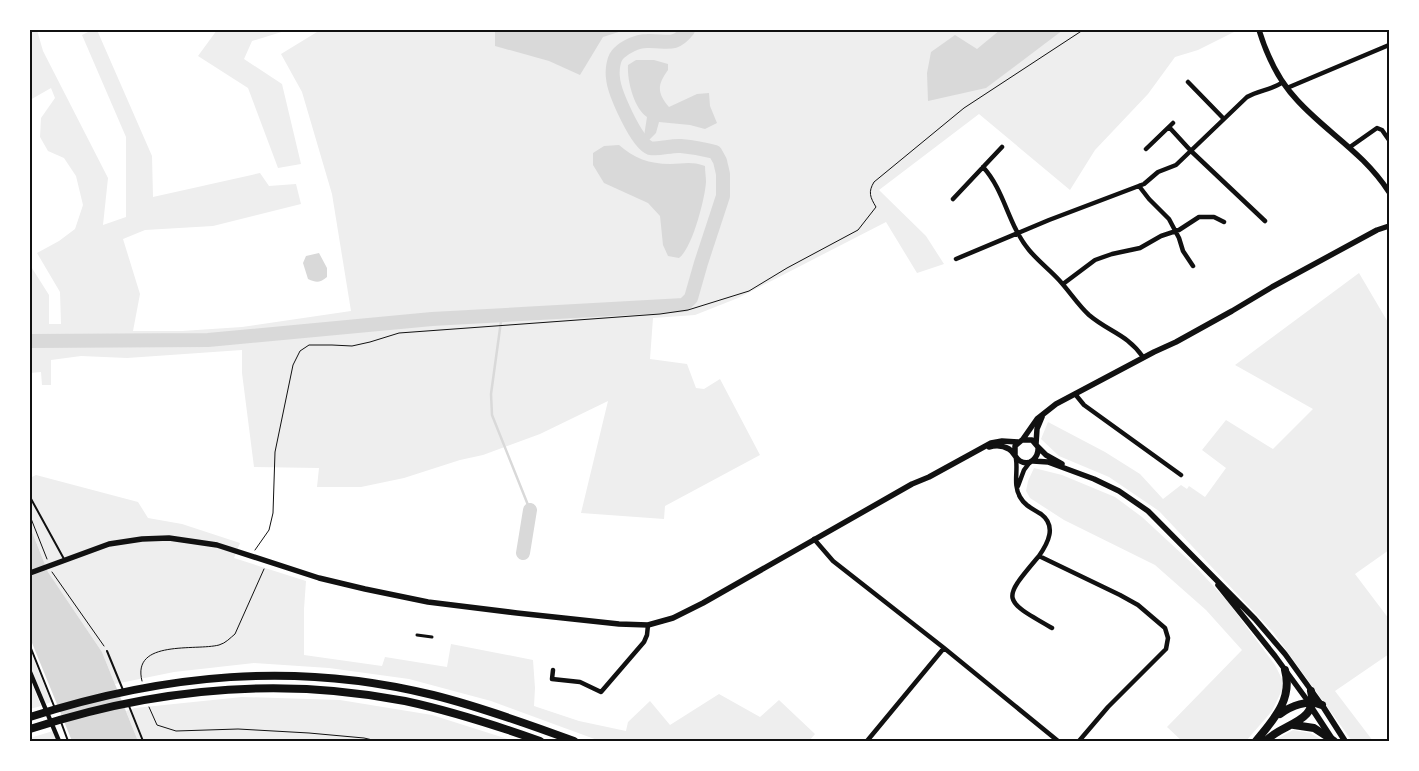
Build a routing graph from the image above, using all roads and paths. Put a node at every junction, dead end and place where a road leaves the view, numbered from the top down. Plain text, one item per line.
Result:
1 (1083, 30) edge
2 (1259, 30) edge
3 (1389, 45) edge
4 (1188, 82) dead end
5 (1283, 82) junction
6 (1287, 88) junction
7 (1224, 119) junction
8 (1173, 123) dead end
9 (1169, 127) junction
10 (1389, 140) edge
11 (1002, 147) dead end
12 (1350, 147) junction
13 (1146, 149) dead end
14 (1192, 151) junction
15 (983, 167) junction
16 (1139, 186) junction
17 (1389, 192) edge
18 (953, 198) dead end
19 (1265, 221) dead end
20 (1389, 221) edge
21 (1224, 222) dead end
22 (1389, 226) edge
23 (1377, 230) junction
24 (1174, 232) junction
25 (1017, 233) junction
26 (956, 259) dead end
27 (1193, 266) dead end
28 (1063, 284) junction
29 (1144, 357) junction
30 (1075, 394) junction
31 (1046, 412) junction
32 (1021, 440) junction
33 (1037, 446) junction
34 (978, 450) junction
35 (1016, 456) junction
36 (1031, 462) junction
37 (1080, 473) junction
38 (1181, 475) dead end
39 (1019, 495) junction
40 (30, 497) edge
41 (30, 516) edge
42 (814, 539) junction
43 (252, 556) junction
44 (1039, 556) junction
45 (47, 559) dead end
46 (61, 561) junction
47 (268, 562) junction
48 (50, 567) dead end
49 (1204, 568) junction
50 (30, 573) edge
51 (648, 625) junction
52 (1052, 628) dead end
53 (417, 634) dead end
54 (432, 637) dead end
55 (30, 646) edge
56 (944, 648) junction
57 (107, 651) joint
58 (553, 670) dead end
59 (1285, 670) junction
60 (30, 672) edge
61 (143, 685) dead end
62 (1312, 691) junction
63 (148, 703) dead end
64 (1311, 704) junction
65 (1322, 705) junction
66 (30, 717) edge
67 (1274, 718) junction
68 (1287, 726) junction
69 (30, 729) edge
70 (59, 741) edge
71 (68, 741) edge
72 (143, 741) edge
73 (377, 741) edge
74 (540, 741) edge
75 (574, 741) edge
76 (867, 741) edge
77 (1058, 741) edge
78 (1079, 741) edge
79 (1256, 741) edge
80 (1266, 741) edge
81 (1334, 741) edge
82 (1345, 741) edge

1 - 43 path
2 - 5 street
3 - 6 street
4 - 7 street
5 - 6 street
5 - 7 street
6 - 12 street
7 - 14 street
8 - 9 street
9 - 13 street
9 - 14 street
10 - 12 street
11 - 15 street
12 - 17 street
14 - 16 street
14 - 19 street
15 - 18 street
15 - 25 street
16 - 24 street
16 - 25 street
20 - 23 street
21 - 24 street
22 - 23 street
23 - 29 street
24 - 27 street
24 - 28 street
25 - 26 street
25 - 28 street
28 - 29 street
29 - 30 street
30 - 31 street
30 - 38 street
31 - 32 street
31 - 33 street
32 - 33 street
32 - 34 street
32 - 35 street
33 - 36 street
33 - 37 street
34 - 35 street
34 - 42 street
35 - 36 street
35 - 39 street
36 - 37 street
36 - 39 street
37 - 49 street
39 - 44 street
40 - 46 lane
41 - 45 path
42 - 51 street
42 - 56 street
43 - 46 street
43 - 47 street
44 - 52 street
44 - 78 street
46 - 50 street
47 - 51 street
47 - 61 path
48 - 57 path
49 - 59 street
49 - 62 street
51 - 58 street
53 - 54 street
55 - 71 lane
56 - 76 street
56 - 77 street
57 - 72 lane
59 - 64 street
59 - 67 highway
60 - 70 street
62 - 64 highway
62 - 65 street
63 - 73 path
64 - 65 highway
64 - 67 highway
64 - 68 highway
64 - 81 main road
65 - 82 main road
66 - 75 highway
67 - 79 highway
68 - 80 highway
68 - 81 highway
69 - 74 highway

